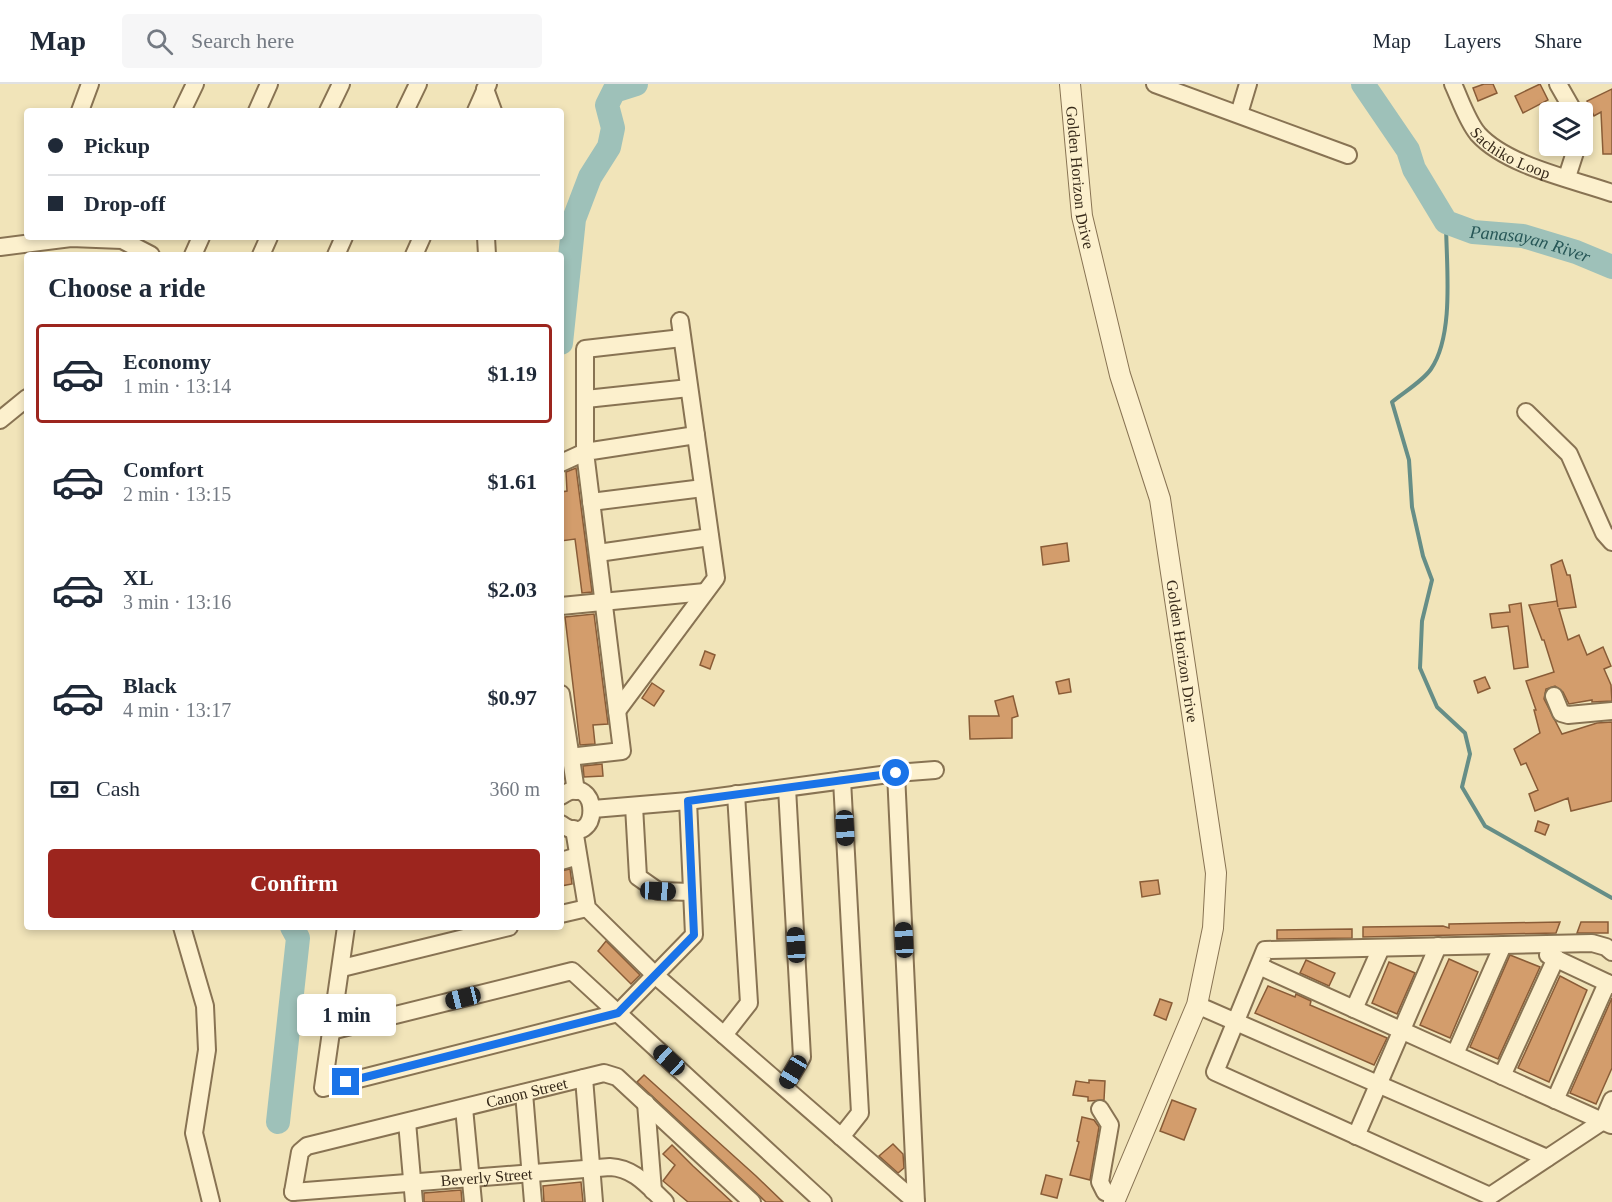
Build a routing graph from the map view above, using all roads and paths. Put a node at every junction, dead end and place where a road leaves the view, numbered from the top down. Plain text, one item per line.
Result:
1 (90, 84) edge
2 (195, 84) edge
3 (270, 84) edge
4 (341, 84) edge
5 (418, 84) edge
6 (1155, 84) edge
7 (1248, 84) edge
8 (1453, 84) edge
9 (1558, 84) edge
10 (486, 87) edge
11 (1070, 87) edge
12 (1568, 102) edge
13 (81, 108) edge
14 (183, 108) edge
15 (258, 108) edge
16 (329, 108) edge
17 (406, 108) edge
18 (477, 108) edge
19 (492, 108) edge
20 (1239, 114) junction
21 (1348, 155) dead end
22 (1574, 156) edge
23 (1567, 177) junction
24 (1612, 193) edge
25 (30, 240) edge
26 (109, 240) edge
27 (125, 240) edge
28 (0, 247) edge
29 (56, 248) edge
30 (146, 252) edge
31 (680, 321) dead end
32 (682, 338) junction
33 (689, 388) junction
34 (586, 399) junction
35 (24, 400) edge
36 (1526, 412) dead end
37 (1, 414) edge
38 (696, 435) junction
39 (585, 452) junction
40 (564, 462) edge
41 (703, 488) junction
42 (591, 502) junction
43 (710, 537) junction
44 (1612, 542) edge
45 (597, 553) junction
46 (705, 592) junction
47 (604, 602) junction
48 (564, 606) edge
49 (1554, 696) dead end
50 (617, 711) junction
51 (1612, 711) edge
52 (564, 718) edge
53 (569, 757) junction
54 (934, 770) dead end
55 (896, 773) junction
56 (842, 780) junction
57 (788, 788) junction
58 (568, 794) edge
59 (736, 794) junction
60 (688, 801) junction
61 (634, 806) junction
62 (593, 809) junction
63 (568, 827) edge
64 (578, 856) junction
65 (564, 860) edge
66 (692, 892) junction
67 (587, 908) junction
68 (564, 913) edge
69 (183, 930) edge
70 (346, 930) edge
71 (497, 930) edge
72 (1526, 944) junction
73 (1503, 945) junction
74 (1438, 946) junction
75 (1381, 948) junction
76 (1612, 952) edge
77 (1556, 958) junction
78 (1259, 966) junction
79 (342, 968) junction
80 (656, 976) junction
81 (1610, 984) edge
82 (1197, 1005) junction
83 (1354, 1009) junction
84 (618, 1013) junction
85 (1236, 1020) junction
86 (1402, 1031) junction
87 (331, 1032) junction
88 (723, 1035) junction
89 (1455, 1054) junction
90 (1502, 1076) junction
91 (584, 1078) junction
92 (1379, 1083) junction
93 (784, 1087) junction
94 (524, 1093) junction
95 (1555, 1100) junction
96 (1612, 1100) edge
97 (646, 1103) junction
98 (465, 1108) junction
99 (1100, 1109) dead end
100 (407, 1122) junction
101 (1608, 1123) edge
102 (1356, 1136) junction
103 (841, 1137) junction
104 (1547, 1158) junction
105 (591, 1168) junction
106 (531, 1172) junction
107 (471, 1177) junction
108 (412, 1182) junction
109 (659, 1196) edge
110 (295, 1197) edge
111 (1115, 1199) edge
112 (211, 1202) edge
113 (414, 1202) edge
114 (473, 1202) edge
115 (533, 1202) edge
116 (594, 1202) edge
117 (752, 1202) edge
118 (823, 1202) edge
119 (916, 1202) edge

1 - 13 street
2 - 14 street
3 - 15 street
4 - 16 street
5 - 17 street
6 - 20 street
7 - 20 street
8 - 23 street, Sachiko Loop
9 - 12 street
10 - 18 street
10 - 19 street
11 - 82 street, Golden Horizon Drive
20 - 21 street
22 - 23 street, Sachiko Loop
23 - 24 street
25 - 28 street
25 - 29 street
26 - 29 street
27 - 30 street
31 - 32 street
32 - 33 street
32 - 34 street
33 - 34 street
33 - 38 street
34 - 39 street
35 - 37 street
36 - 44 street
38 - 39 street
38 - 41 street
39 - 40 street
39 - 42 street
41 - 42 street
41 - 43 street
42 - 45 street
43 - 45 street
43 - 46 street
45 - 47 street
46 - 47 street
46 - 50 street
47 - 48 street
47 - 50 street
49 - 51 street
50 - 53 street
52 - 53 street
53 - 58 street
54 - 55 street
55 - 56 street
55 - 119 street
56 - 57 street
56 - 103 street
57 - 59 street
57 - 93 street
58 - 62 street
59 - 60 street
59 - 88 street
60 - 61 street
60 - 66 street
61 - 62 street
61 - 66 street
62 - 63 street
63 - 64 street
64 - 65 street
64 - 67 street
66 - 80 street
67 - 68 street
67 - 80 street
69 - 112 street
70 - 79 street
71 - 79 street
72 - 73 street
72 - 76 street
72 - 77 street
73 - 74 street
73 - 89 street
74 - 75 street
74 - 86 street
75 - 78 street
75 - 83 street
77 - 81 street
77 - 90 street
78 - 83 street
78 - 85 street
79 - 87 street
80 - 84 street
80 - 88 street
81 - 95 street
82 - 85 street
82 - 111 street, Golden Horizon Drive
83 - 86 street
84 - 87 street
84 - 87 street
84 - 118 street
85 - 92 street
85 - 102 street
86 - 89 street
86 - 92 street
88 - 93 street
89 - 90 street
90 - 95 street
91 - 94 street, Canon Street
91 - 97 street, Canon Street
91 - 105 street
92 - 102 street
92 - 104 street
93 - 103 street
94 - 98 street, Canon Street
94 - 106 street
95 - 101 street
96 - 101 street
97 - 109 street
97 - 117 street, Canon Street
98 - 100 street, Canon Street
98 - 107 street
99 - 111 street
100 - 108 street
100 - 110 street, Canon Street
101 - 104 street
102 - 104 street
103 - 119 street
105 - 106 street, Beverly Street
105 - 109 street, Beverly Street
105 - 116 street
106 - 107 street, Beverly Street
106 - 115 street
107 - 108 street, Beverly Street
107 - 114 street
108 - 110 street, Beverly Street
108 - 113 street

